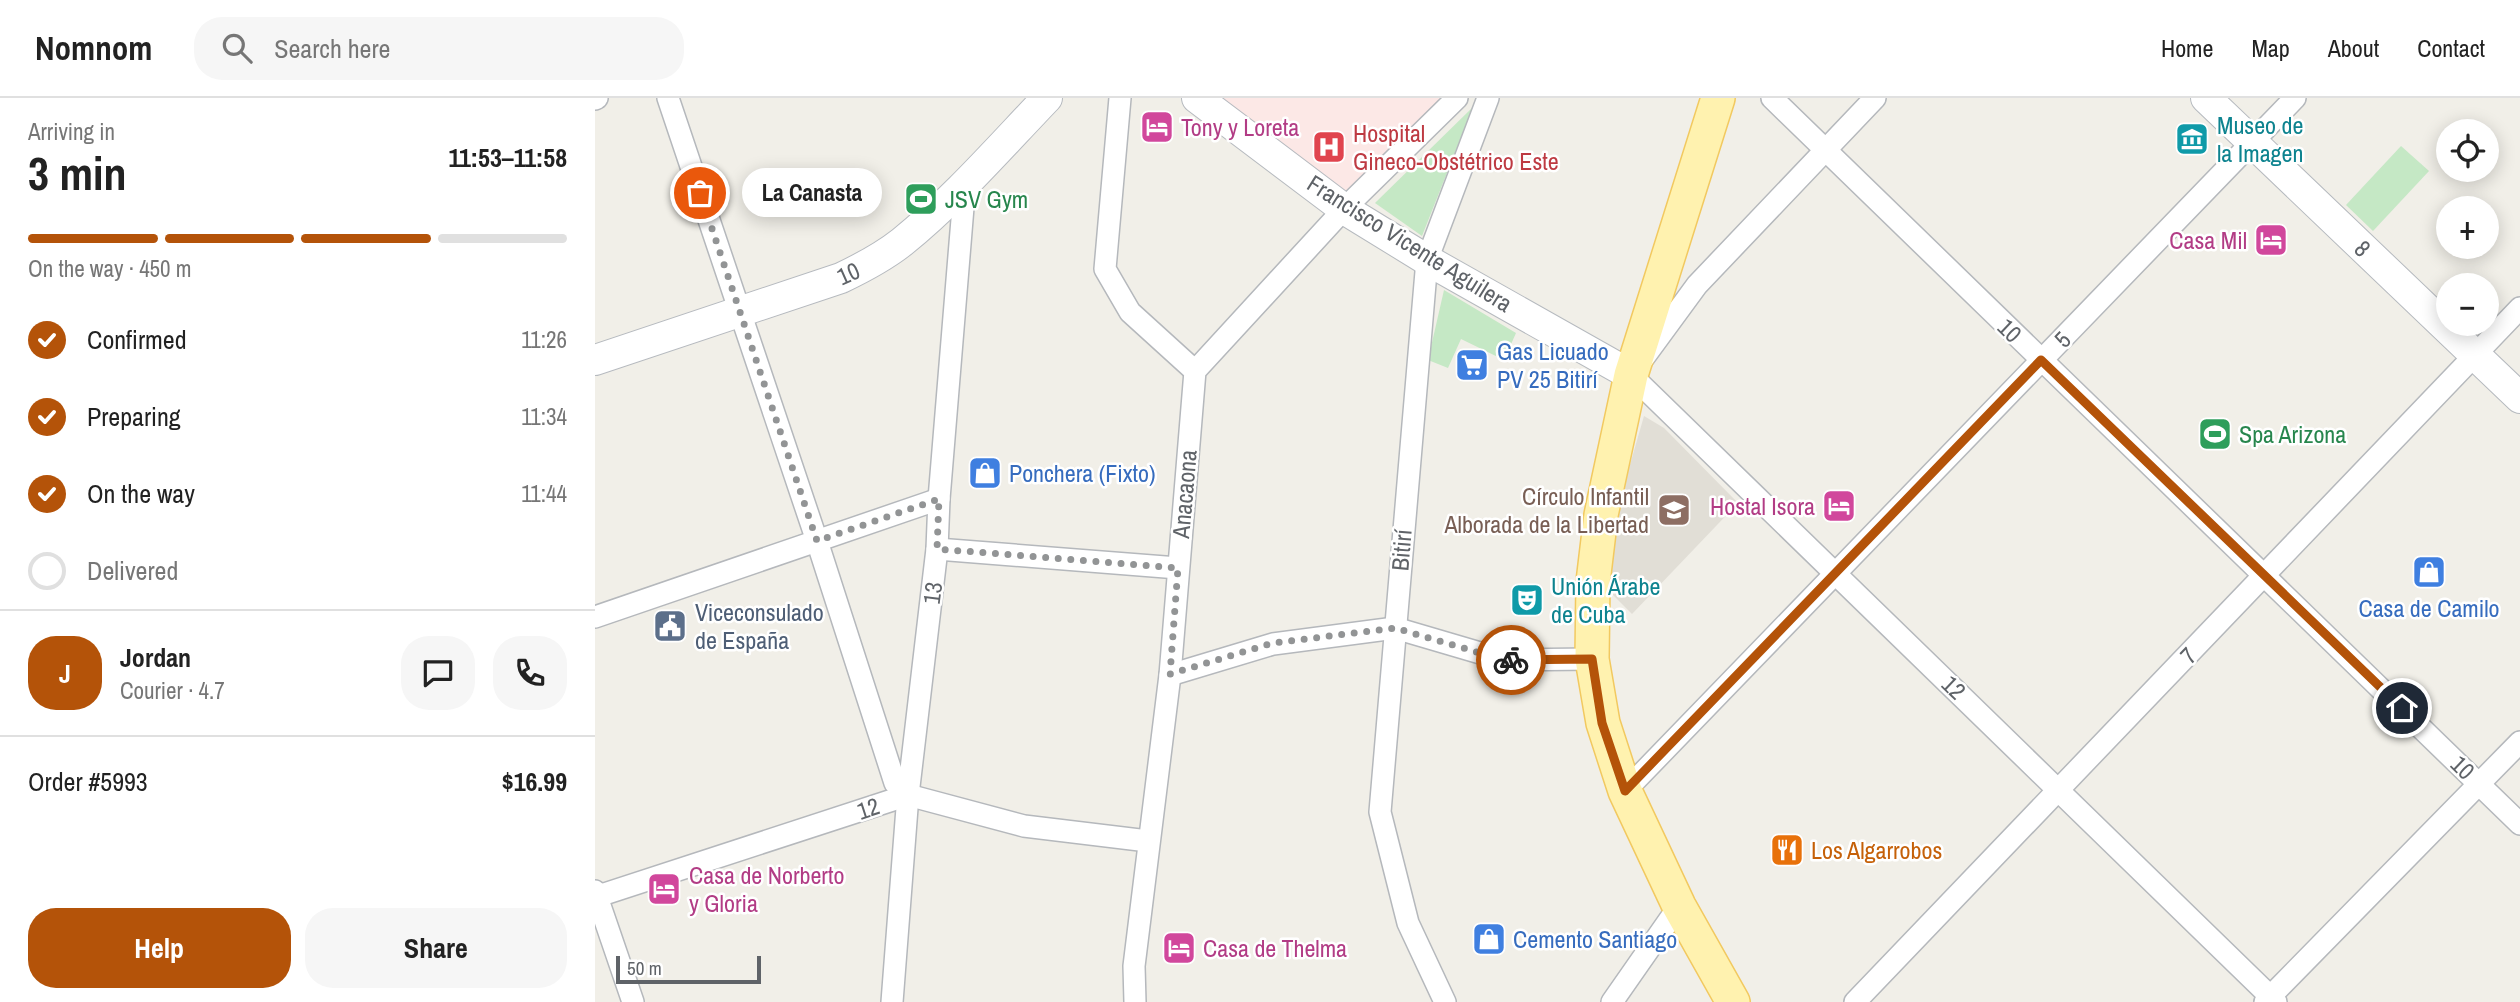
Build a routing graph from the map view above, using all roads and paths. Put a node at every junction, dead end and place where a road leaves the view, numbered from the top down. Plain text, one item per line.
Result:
1 (669, 98) edge
2 (1047, 98) edge
3 (1120, 98) edge
4 (1198, 98) edge
5 (1457, 98) edge
6 (1488, 98) edge
7 (1718, 98) edge
8 (1772, 98) edge
9 (1875, 98) edge
10 (2206, 98) edge
11 (2295, 98) edge
12 (2253, 142) junction
13 (1826, 150) junction
14 (965, 183) junction
15 (1344, 209) junction
16 (1427, 260) junction
17 (2520, 308) edge
18 (739, 312) junction
19 (2475, 355) junction
20 (595, 360) edge
21 (2041, 360) junction
22 (1195, 371) junction
23 (1631, 375) junction
24 (2520, 398) edge
25 (939, 499) junction
26 (817, 541) junction
27 (937, 549) junction
28 (1178, 568) junction
29 (1836, 573) junction
30 (2264, 575) junction
31 (595, 617) edge
32 (1395, 628) junction
33 (1592, 659) junction
34 (1170, 674) junction
35 (2520, 742) edge
36 (2480, 783) junction
37 (2059, 789) junction
38 (1625, 791) junction
39 (908, 795) junction
40 (2520, 824) edge
41 (1148, 841) junction
42 (596, 894) edge
43 (1679, 906) junction
44 (2270, 1000) edge
45 (633, 1002) edge
46 (892, 1002) edge
47 (1135, 1002) edge
48 (1445, 1002) edge
49 (1612, 1002) edge
50 (1733, 1002) edge
51 (1855, 1002) edge

1 - 18 street
2 - 14 main road, 10
3 - 22 street
4 - 15 main road, Francisco Vicente Aguilera
5 - 15 street
6 - 16 street, Bitirí
7 - 23 main road
8 - 13 street, 10
9 - 13 street
10 - 12 main road, 8
11 - 12 street, 5
12 - 19 main road, 8
12 - 21 street, 5
13 - 21 street, 10
13 - 23 street
14 - 18 main road, 10
14 - 25 street, 13
15 - 16 main road, Francisco Vicente Aguilera
15 - 22 street
16 - 23 main road, Francisco Vicente Aguilera
16 - 32 street, Bitirí
17 - 19 street, 7
18 - 20 main road, 10
18 - 26 street
19 - 24 main road, 8
19 - 30 street, 7
21 - 29 street, 5
21 - 30 street, 10
22 - 28 street, Anacaona
23 - 29 street, 12
23 - 33 main road
25 - 26 street
25 - 27 street, 13
26 - 31 street
26 - 39 street
27 - 28 street
27 - 39 street, 13
28 - 34 street, Anacaona
29 - 37 street, 12
29 - 38 street, 5
30 - 36 street, 10
30 - 37 street, 7
32 - 33 street
32 - 34 street
32 - 48 street, Bitirí
33 - 38 main road
34 - 41 street, Anacaona
35 - 36 street
36 - 40 street, 10
36 - 44 street
37 - 44 street, 12
37 - 51 street, 7
38 - 43 main road
39 - 41 street, 12
39 - 42 street, 12
39 - 46 street, 13
41 - 47 street, Anacaona
42 - 45 street
43 - 49 street
43 - 50 main road

